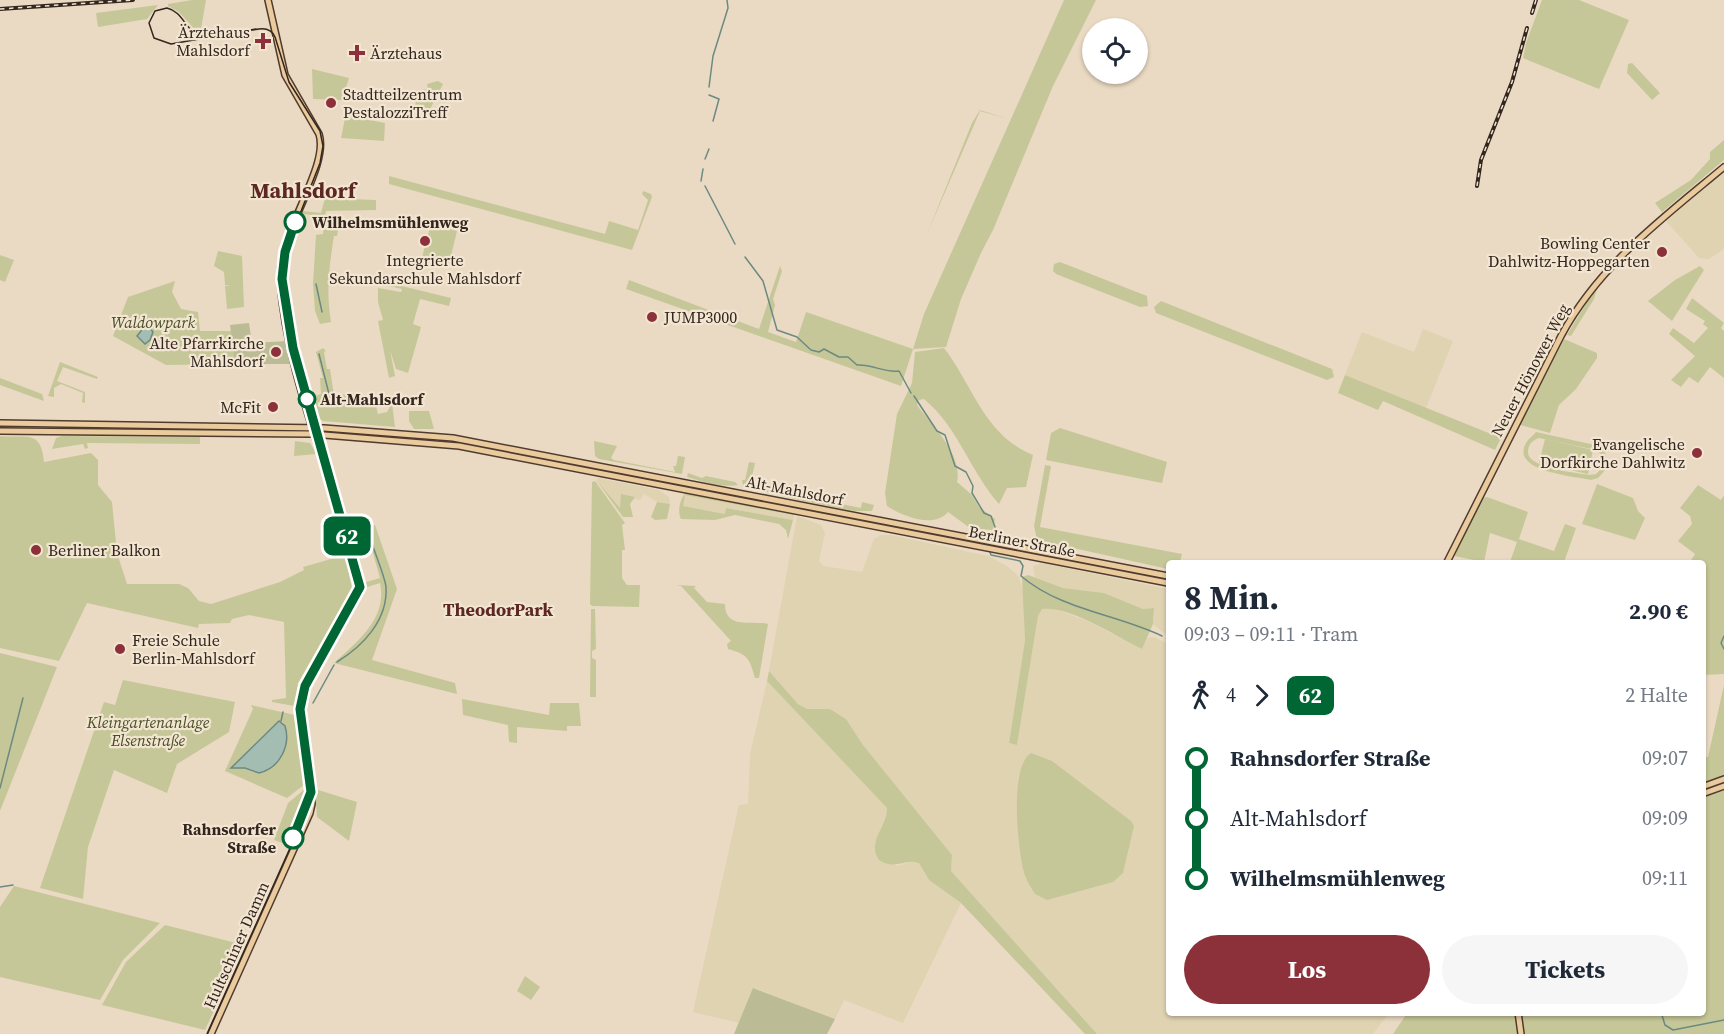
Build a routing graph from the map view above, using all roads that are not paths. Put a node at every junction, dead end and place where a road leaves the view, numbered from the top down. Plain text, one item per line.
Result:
1 (268, 0) edge
2 (1724, 167) edge
3 (0, 423) edge
4 (310, 427) junction
5 (0, 431) edge
6 (312, 434) junction
7 (870, 521) junction
8 (1448, 560) edge
9 (1166, 576) edge
10 (1166, 583) edge
11 (1724, 780) edge
12 (1706, 786) edge
13 (1724, 786) edge
14 (1706, 793) edge
15 (1519, 1016) edge
16 (211, 1034) edge
17 (1521, 1034) edge

1 - 4 main road, Hultschiner Damm
2 - 8 main road, Neuer Hönower Weg
3 - 4 main road, Alt-Mahlsdorf
4 - 6 main road, Hultschiner Damm
4 - 7 main road, Alt-Mahlsdorf
5 - 6 main road, Alt-Mahlsdorf
6 - 7 main road, Alt-Mahlsdorf
6 - 16 main road, Hultschiner Damm
7 - 9 main road, Berliner Straße
7 - 10 main road, Berliner Straße
11 - 12 main road
13 - 14 main road
15 - 17 main road

